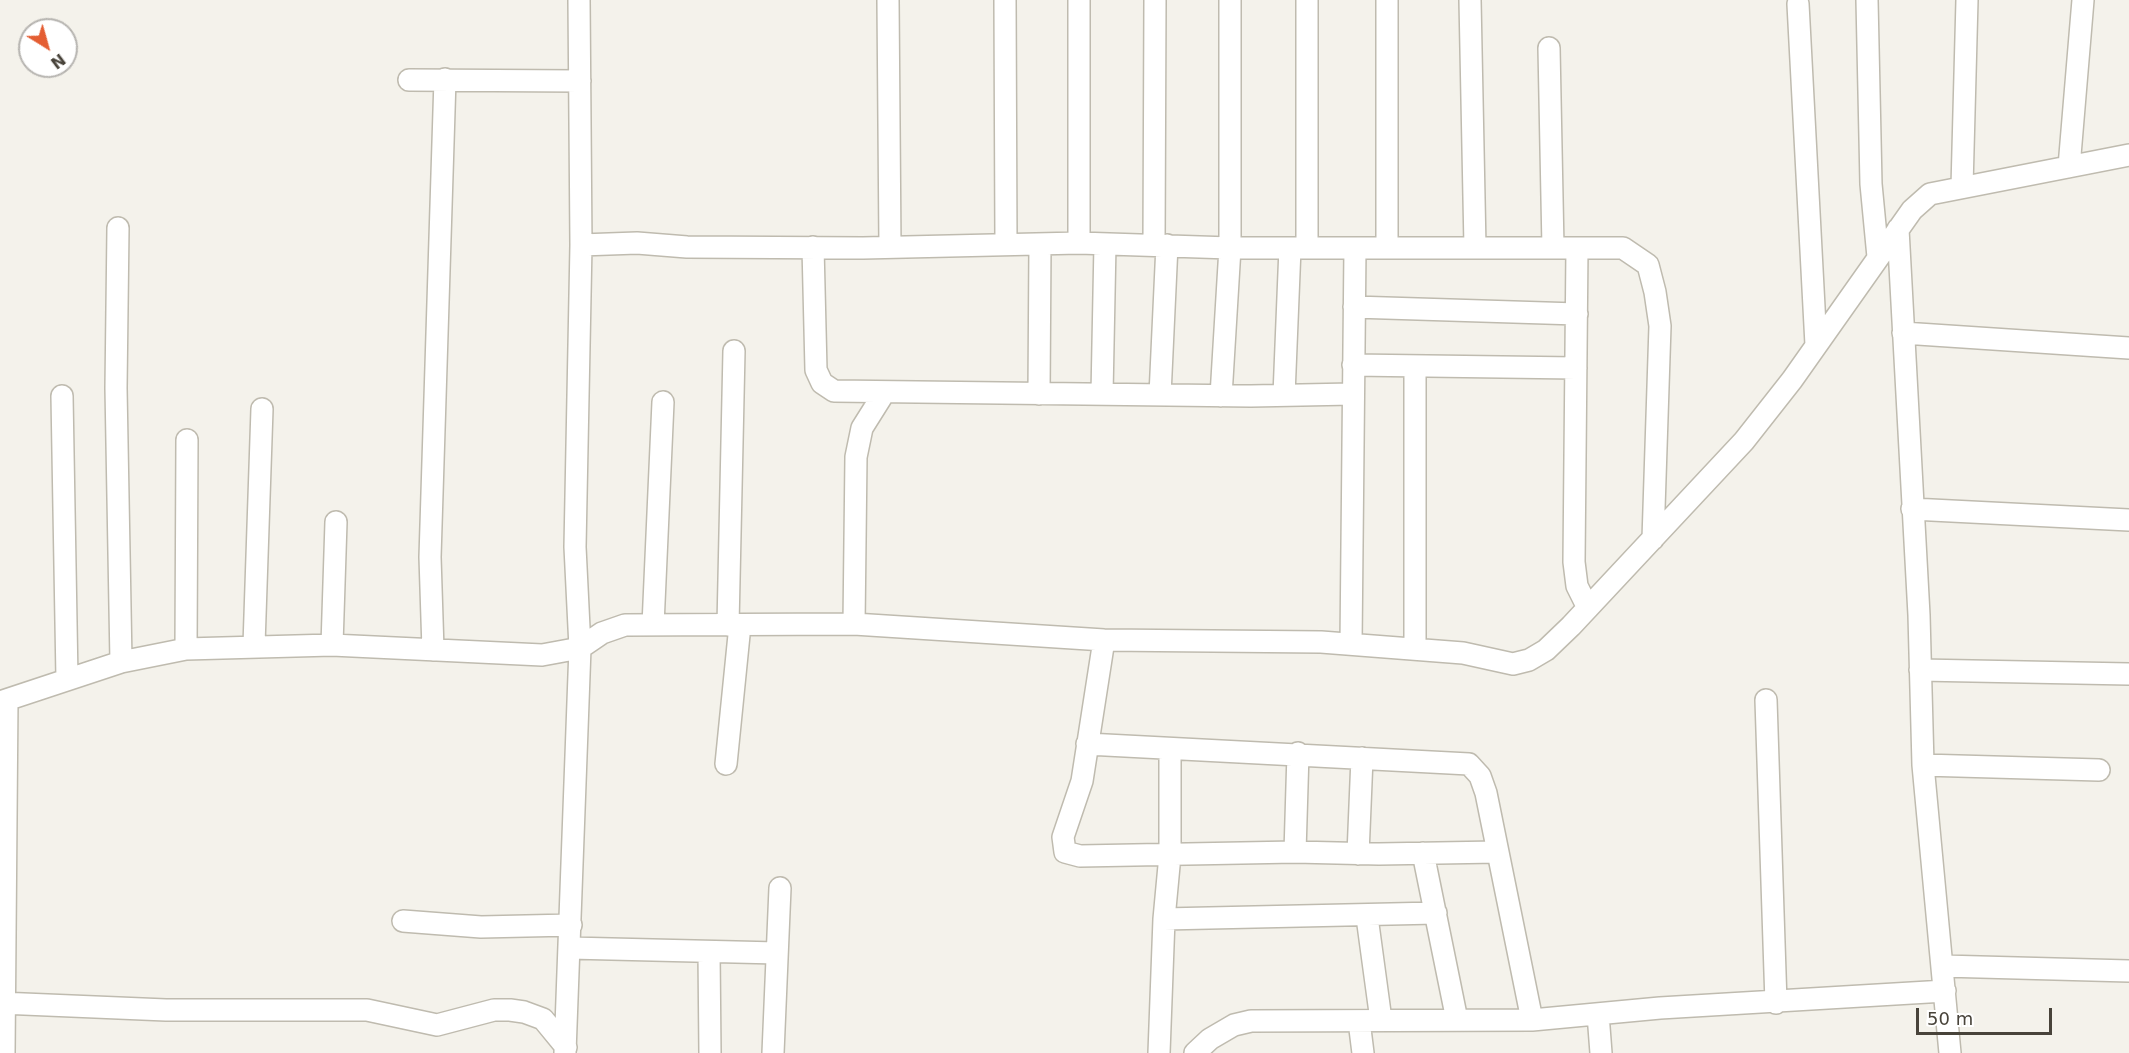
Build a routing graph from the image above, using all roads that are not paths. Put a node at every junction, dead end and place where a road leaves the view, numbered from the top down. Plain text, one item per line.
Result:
1 (579, 0) edge
2 (888, 0) edge
3 (1005, 0) edge
4 (1079, 0) edge
5 (1155, 0) edge
6 (1230, 0) edge
7 (1307, 0) edge
8 (1387, 0) edge
9 (1470, 0) edge
10 (1867, 0) edge
11 (1967, 0) edge
12 (2083, 0) edge
13 (1798, 4) dead end
14 (1548, 48) dead end
15 (409, 80) dead end
16 (445, 80) junction
17 (580, 81) junction
18 (2129, 155) edge
19 (2069, 167) junction
20 (1962, 187) junction
21 (118, 228) dead end
22 (1898, 229) junction
23 (1079, 243) junction
24 (1006, 244) junction
25 (1040, 244) junction
26 (1105, 244) junction
27 (581, 245) junction
28 (1160, 245) junction
29 (1387, 247) junction
30 (1475, 247) junction
31 (813, 248) junction
32 (890, 248) junction
33 (1230, 248) junction
34 (1298, 248) junction
35 (1355, 248) junction
36 (1553, 248) junction
37 (1577, 248) junction
38 (1878, 256) junction
39 (1354, 307) junction
40 (1577, 314) junction
41 (1903, 333) junction
42 (1816, 345) junction
43 (2129, 348) edge
44 (735, 351) dead end
45 (1353, 365) junction
46 (1415, 366) junction
47 (1576, 368) junction
48 (884, 393) junction
49 (1038, 394) junction
50 (1102, 394) junction
51 (1352, 394) junction
52 (1160, 395) junction
53 (62, 396) dead end
54 (1221, 396) junction
55 (1284, 396) junction
56 (663, 402) dead end
57 (262, 409) dead end
58 (187, 440) dead end
59 (1912, 509) junction
60 (2129, 520) edge
61 (336, 522) dead end
62 (1653, 539) junction
63 (1588, 608) junction
64 (854, 624) junction
65 (653, 625) junction
66 (734, 625) junction
67 (1104, 640) junction
68 (1351, 644) junction
69 (254, 645) junction
70 (332, 645) junction
71 (580, 648) junction
72 (186, 649) junction
73 (1415, 649) junction
74 (433, 650) junction
75 (121, 662) junction
76 (1920, 670) junction
77 (2129, 674) edge
78 (68, 679) junction
79 (1766, 700) dead end
80 (4, 701) edge
81 (1087, 744) junction
82 (1170, 750) junction
83 (1298, 753) junction
84 (1362, 758) junction
85 (726, 764) dead end
86 (1923, 765) junction
87 (2099, 770) dead end
88 (1295, 852) junction
89 (1497, 852) junction
90 (1424, 853) junction
91 (1358, 854) junction
92 (1170, 855) junction
93 (780, 888) dead end
94 (1436, 913) junction
95 (1367, 916) junction
96 (1164, 919) junction
97 (403, 921) dead end
98 (571, 924) junction
99 (570, 948) junction
100 (709, 952) junction
101 (777, 953) junction
102 (1943, 966) junction
103 (2129, 971) edge
104 (1945, 991) junction
105 (1776, 1003) junction
106 (3, 1004) edge
107 (1598, 1014) junction
108 (1381, 1020) junction
109 (1457, 1020) junction
110 (1532, 1020) junction
111 (1359, 1021) junction
112 (566, 1050) edge
113 (4, 1053) edge
114 (710, 1053) edge
115 (773, 1053) edge
116 (1159, 1053) edge
117 (1195, 1053) edge
118 (1363, 1053) edge
119 (1601, 1053) edge
120 (1950, 1053) edge

1 - 17 street
2 - 32 street
3 - 24 street
4 - 23 street
5 - 28 street
6 - 33 street
7 - 34 street
8 - 29 street
9 - 30 street
10 - 38 street
11 - 20 street
12 - 19 street
13 - 42 street
14 - 36 street
15 - 16 street
16 - 17 street
16 - 74 street
17 - 27 street
18 - 19 street
19 - 20 street
20 - 22 street
21 - 75 street
22 - 38 street
22 - 41 street
23 - 25 street
23 - 26 street
24 - 25 street
24 - 32 street
25 - 49 street
26 - 28 street
26 - 50 street
27 - 31 street
27 - 71 street
28 - 33 street
28 - 52 street
29 - 30 street
29 - 35 street
30 - 36 street
31 - 32 street
31 - 48 street
33 - 34 street
33 - 54 street
34 - 35 street
34 - 55 street
35 - 39 street
36 - 37 street
37 - 40 street
37 - 62 street
38 - 42 street
39 - 40 street
39 - 45 street
40 - 47 street
41 - 43 street
41 - 59 street
42 - 62 street
44 - 66 street
45 - 46 street
45 - 51 street
46 - 47 street
46 - 73 street
47 - 63 street
48 - 49 street
48 - 64 street
49 - 50 street
50 - 52 street
51 - 55 street
51 - 68 street
52 - 54 street
53 - 78 street
54 - 55 street
56 - 65 street
57 - 69 street
58 - 72 street
59 - 60 street
59 - 76 street
61 - 70 street
62 - 63 street
63 - 73 street
64 - 66 street
64 - 67 street
65 - 66 street
65 - 71 street
66 - 85 street
67 - 68 street
67 - 81 street
68 - 73 street
69 - 70 street
69 - 72 street
70 - 74 street
71 - 74 street
71 - 98 street
72 - 75 street
75 - 78 street
76 - 77 street
76 - 86 street
78 - 80 street
79 - 105 street
80 - 106 street
81 - 82 street
81 - 92 street
82 - 83 street
82 - 92 street
83 - 84 street
83 - 88 street
84 - 89 street
84 - 91 street
86 - 87 street
86 - 102 street
88 - 91 street
88 - 92 street
89 - 90 street
89 - 110 street
90 - 91 street
90 - 94 street
92 - 96 street
93 - 101 street
94 - 95 street
94 - 109 street
95 - 96 street
95 - 108 street
96 - 116 street
97 - 98 street
98 - 99 street
99 - 100 street
99 - 112 street
100 - 101 street
100 - 114 street
101 - 115 street
102 - 103 street
102 - 104 street
104 - 105 street
104 - 120 street
105 - 107 street
106 - 112 street
106 - 113 street
107 - 110 street
107 - 119 street
108 - 109 street
108 - 111 street
109 - 110 street
111 - 117 street
111 - 118 street

